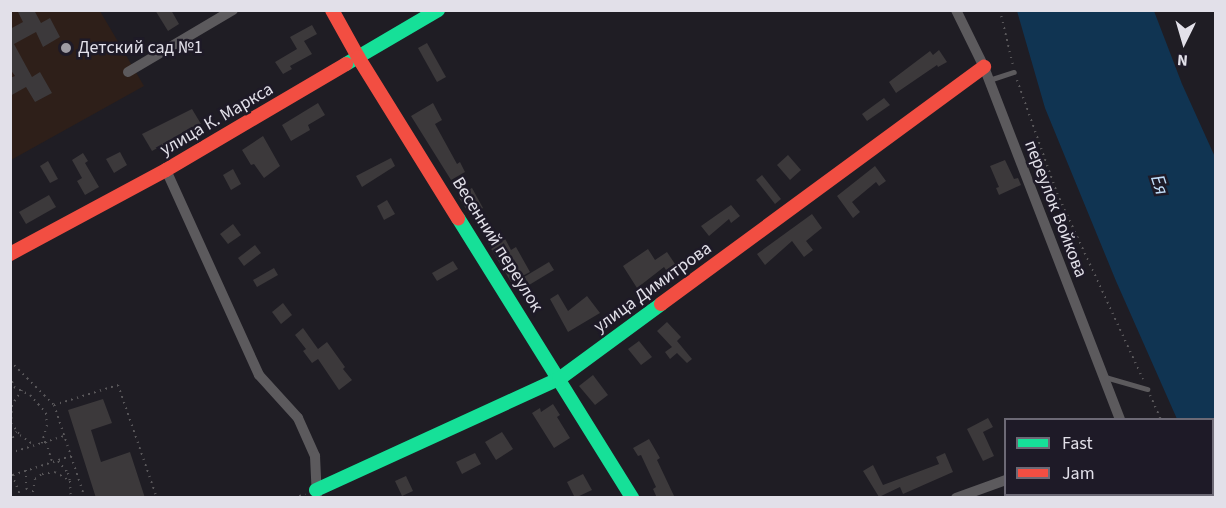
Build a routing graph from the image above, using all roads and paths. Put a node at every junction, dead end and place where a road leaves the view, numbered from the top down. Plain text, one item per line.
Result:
1 (233, 10) edge
2 (332, 10) edge
3 (438, 10) edge
4 (956, 10) edge
5 (1000, 10) edge
6 (358, 57) junction
7 (128, 72) dead end
8 (1014, 72) junction
9 (986, 74) junction
10 (166, 170) junction
11 (10, 254) edge
12 (10, 361) edge
13 (10, 375) edge
14 (1103, 377) junction
15 (560, 379) junction
16 (12, 387) edge
17 (1147, 389) junction
18 (22, 390) junction
19 (54, 405) junction
20 (1119, 418) edge
21 (1160, 418) edge
22 (16, 431) junction
23 (64, 436) junction
24 (46, 442) junction
25 (10, 443) edge
26 (42, 443) junction
27 (34, 445) junction
28 (10, 453) edge
29 (71, 456) junction
30 (57, 460) junction
31 (52, 462) junction
32 (39, 465) junction
33 (10, 469) edge
34 (26, 470) junction
35 (42, 474) junction
36 (13, 475) junction
37 (1004, 480) edge
38 (70, 481) junction
39 (80, 482) junction
40 (71, 485) junction
41 (317, 494) edge
42 (31, 496) edge
43 (21, 498) edge
44 (74, 498) edge
45 (85, 498) edge
46 (157, 498) edge
47 (632, 498) edge
48 (956, 498) edge

1 - 7 street
2 - 6 street, Весенний переулок
3 - 6 street, улица К. Маркса
4 - 9 street, переулок Войкова
5 - 8 path
6 - 10 street, улица К. Маркса
6 - 15 street, Весенний переулок
8 - 9 lane
8 - 17 path
9 - 14 street, переулок Войкова
9 - 15 street, улица Димитрова
10 - 11 street, улица К. Маркса
10 - 41 street, улица Димитрова
12 - 19 path
13 - 16 path
14 - 17 lane
14 - 20 street, переулок Войкова
15 - 41 street, улица Димитрова
15 - 47 street, Весенний переулок
16 - 18 path
17 - 21 path
18 - 22 path
18 - 26 path
19 - 23 path
19 - 46 path
22 - 25 path
22 - 27 path
23 - 24 path
23 - 29 path
24 - 26 path
24 - 31 path
26 - 27 path
27 - 28 path
29 - 30 path
29 - 39 path
30 - 31 path
30 - 38 path
31 - 32 path
32 - 34 path
32 - 35 path
33 - 36 path
34 - 36 path
34 - 42 path
35 - 38 path
35 - 42 path
36 - 43 path
37 - 48 street
38 - 40 path
39 - 40 path
39 - 45 path
40 - 44 path

